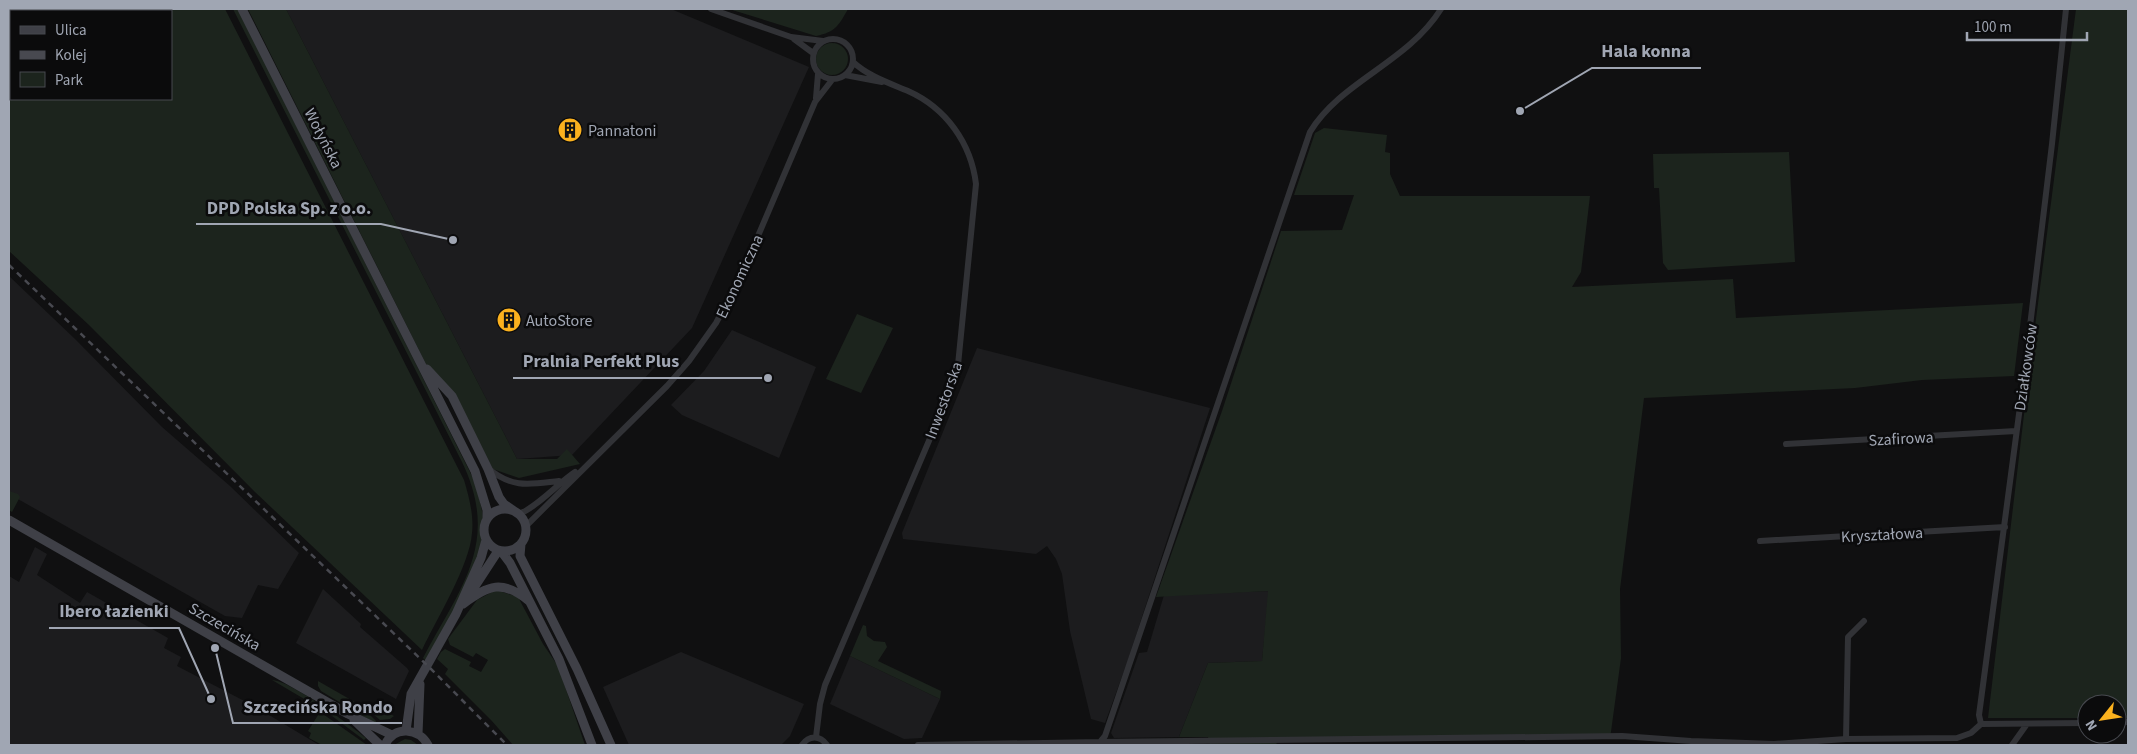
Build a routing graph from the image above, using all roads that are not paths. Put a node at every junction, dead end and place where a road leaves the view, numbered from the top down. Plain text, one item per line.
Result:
1 (242, 9) edge
2 (711, 9) edge
3 (1441, 9) edge
4 (2066, 9) edge
5 (791, 36) junction
6 (823, 41) junction
7 (813, 53) junction
8 (853, 62) junction
9 (818, 74) junction
10 (845, 75) junction
11 (832, 80) junction
12 (888, 83) junction
13 (815, 102) junction
14 (420, 362) junction
15 (2016, 431) junction
16 (1786, 444) dead end
17 (582, 467) junction
18 (488, 469) junction
19 (561, 481) junction
20 (518, 514) junction
21 (487, 519) junction
22 (9, 520) edge
23 (526, 526) junction
24 (2005, 527) junction
25 (486, 540) junction
26 (1760, 541) dead end
27 (521, 544) junction
28 (499, 551) junction
29 (463, 604) junction
30 (532, 604) junction
31 (456, 614) junction
32 (1864, 622) dead end
33 (420, 681) junction
34 (348, 714) junction
35 (2077, 723) edge
36 (1981, 724) junction
37 (2027, 724) junction
38 (406, 731) junction
39 (418, 734) junction
40 (392, 735) junction
41 (816, 738) junction
42 (1846, 739) junction
43 (1100, 742) junction
44 (827, 744) edge
45 (380, 745) edge
46 (385, 745) edge
47 (428, 745) edge
48 (592, 745) edge
49 (611, 745) edge
50 (802, 745) edge
51 (918, 745) edge
52 (2012, 745) edge

1 - 14 main road, Wołyńska
2 - 5 street
3 - 43 street
4 - 15 street, Działkowców
5 - 6 street
5 - 7 street
6 - 7 street
6 - 8 street
7 - 9 street
8 - 10 street
8 - 12 street, Inwestorska
9 - 11 street
9 - 13 street, Ekonomiczna
10 - 11 street
10 - 12 street, Inwestorska
11 - 13 street, Ekonomiczna
12 - 41 street, Inwestorska
13 - 17 street, Ekonomiczna
14 - 18 main road, Wołyńska
14 - 21 main road, Wołyńska
15 - 16 street, Szafirowa
15 - 24 street, Działkowców
17 - 19 street, Ekonomiczna
17 - 23 street, Ekonomiczna
18 - 19 street
18 - 20 main road, Wołyńska
19 - 20 street, Ekonomiczna
20 - 21 main road
20 - 23 main road
21 - 25 main road
22 - 34 main road, Szczecińska
23 - 27 main road
24 - 26 street, Kryształowa
24 - 36 street, Działkowców
25 - 28 main road
25 - 31 main road
27 - 28 main road
27 - 49 main road
28 - 29 main road
28 - 30 main road
29 - 30 main road
29 - 31 main road
30 - 48 main road
31 - 33 main road
32 - 42 street
33 - 38 main road
33 - 39 main road
34 - 40 main road, Szczecińska
34 - 45 main road, Szczecińska
35 - 37 street
36 - 37 street
36 - 42 street
37 - 52 street
38 - 39 main road
38 - 40 main road
39 - 47 main road
40 - 46 main road
41 - 44 street
41 - 50 street
42 - 43 street
43 - 51 street

